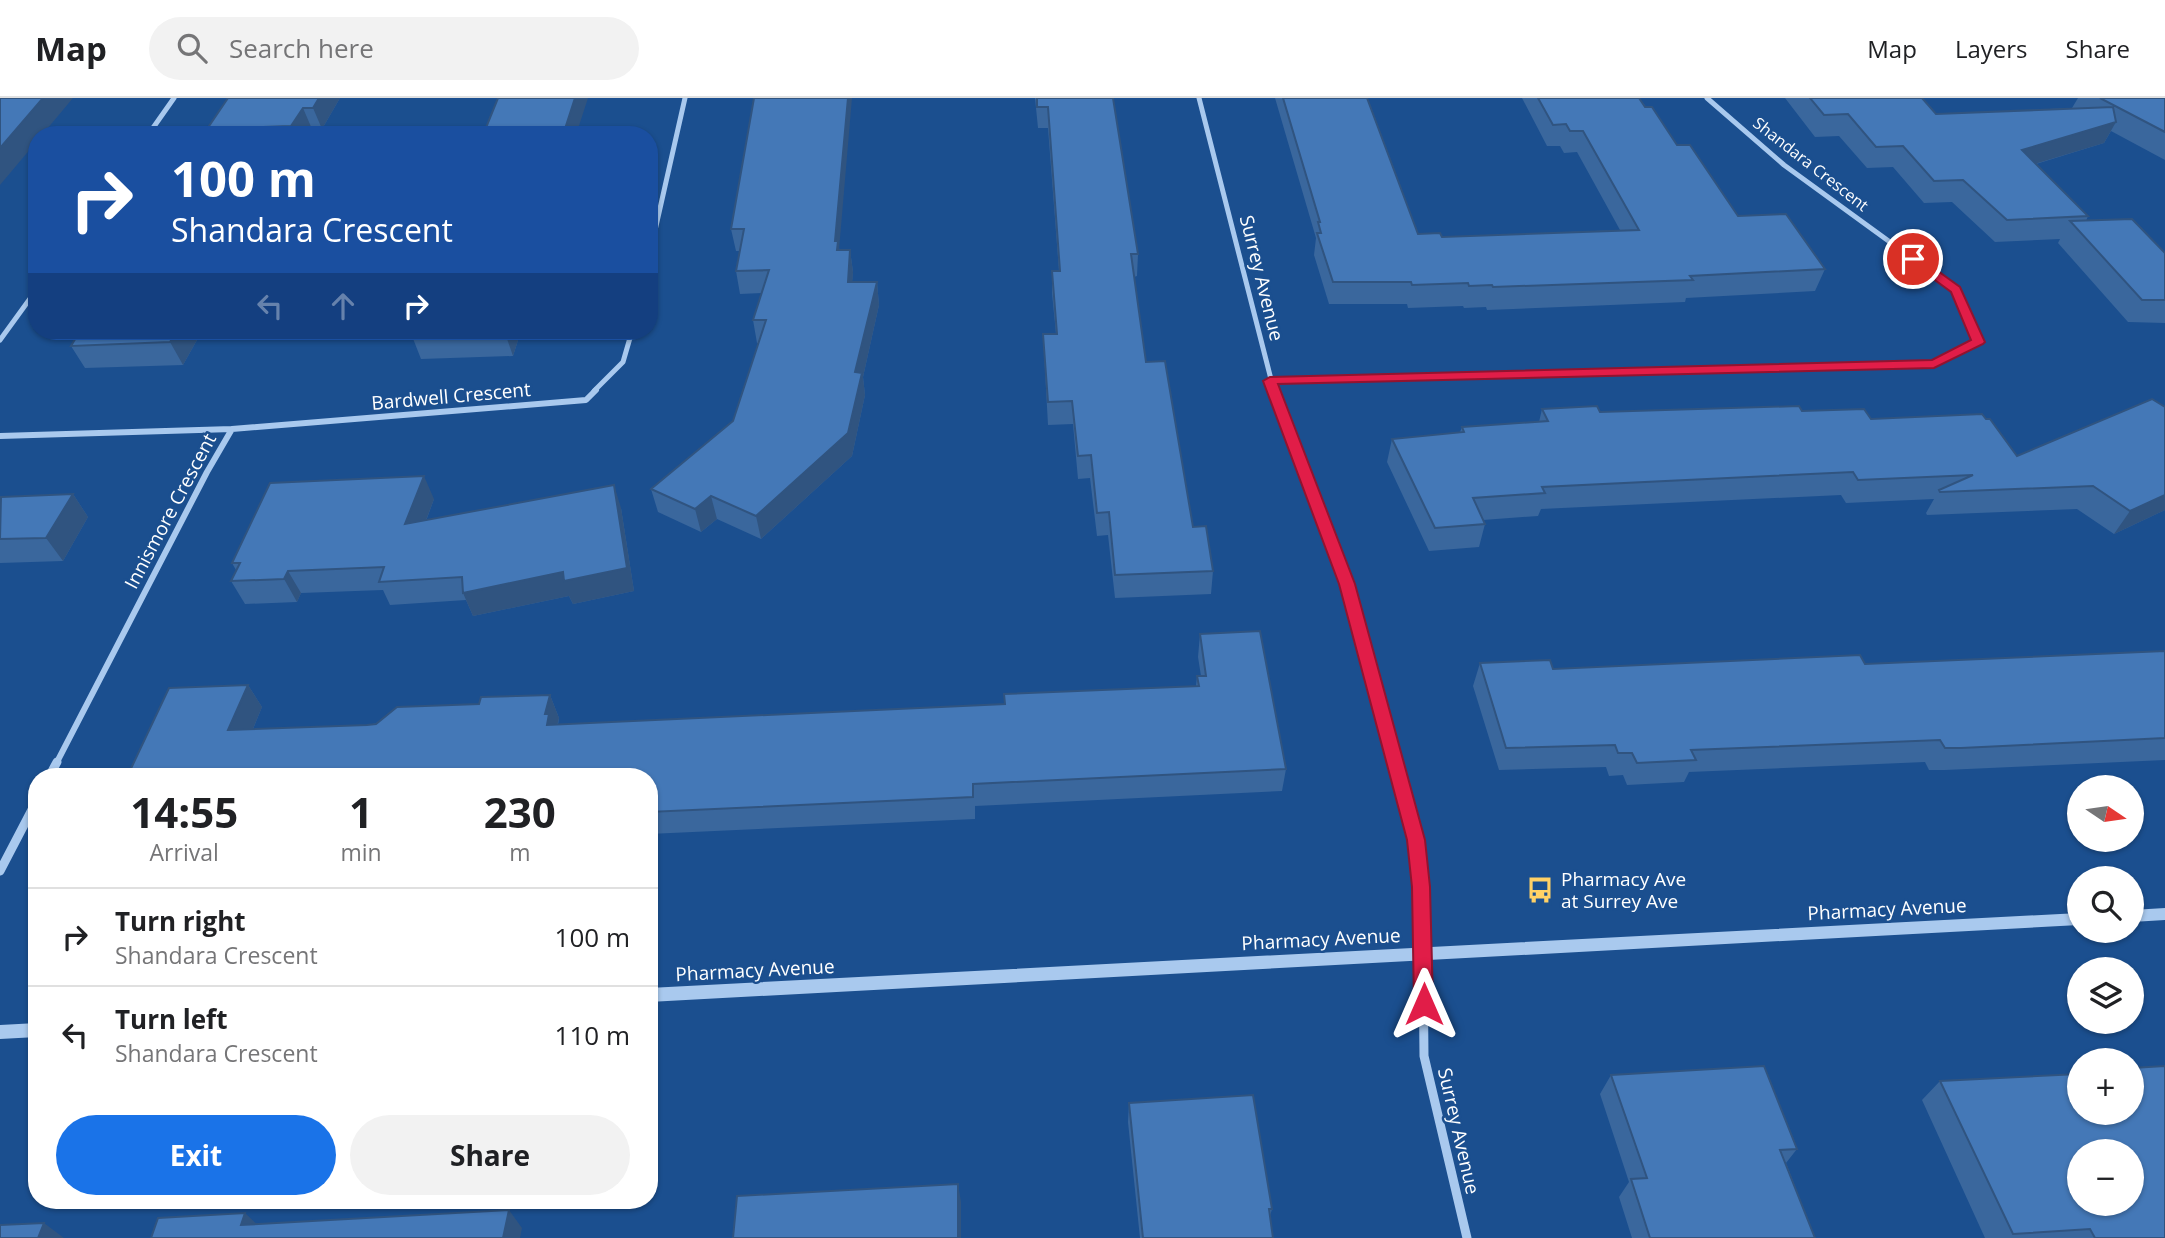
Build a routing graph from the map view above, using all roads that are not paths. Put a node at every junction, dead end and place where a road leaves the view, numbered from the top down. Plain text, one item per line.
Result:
1 (174, 98) edge
2 (685, 98) edge
3 (1199, 98) edge
4 (1707, 98) edge
5 (154, 126) edge
6 (658, 217) edge
7 (28, 301) edge
8 (0, 340) edge
9 (629, 340) edge
10 (1270, 381) junction
11 (232, 429) junction
12 (0, 436) edge
13 (54, 768) edge
14 (28, 817) edge
15 (0, 871) edge
16 (2165, 914) edge
17 (2144, 915) edge
18 (2067, 920) edge
19 (1423, 953) junction
20 (658, 995) edge
21 (28, 1030) edge
22 (0, 1032) edge
23 (1466, 1238) edge

1 - 5 street
2 - 6 street
3 - 10 street, Surrey Avenue
4 - 10 street, Shandara Crescent
7 - 8 street
9 - 11 street, Bardwell Crescent
10 - 19 street, Surrey Avenue
11 - 12 street, Innismore Crescent
11 - 13 street, Innismore Crescent
14 - 15 street
16 - 17 street
18 - 19 street, Pharmacy Avenue
19 - 20 street, Pharmacy Avenue
19 - 23 street, Surrey Avenue
21 - 22 street

